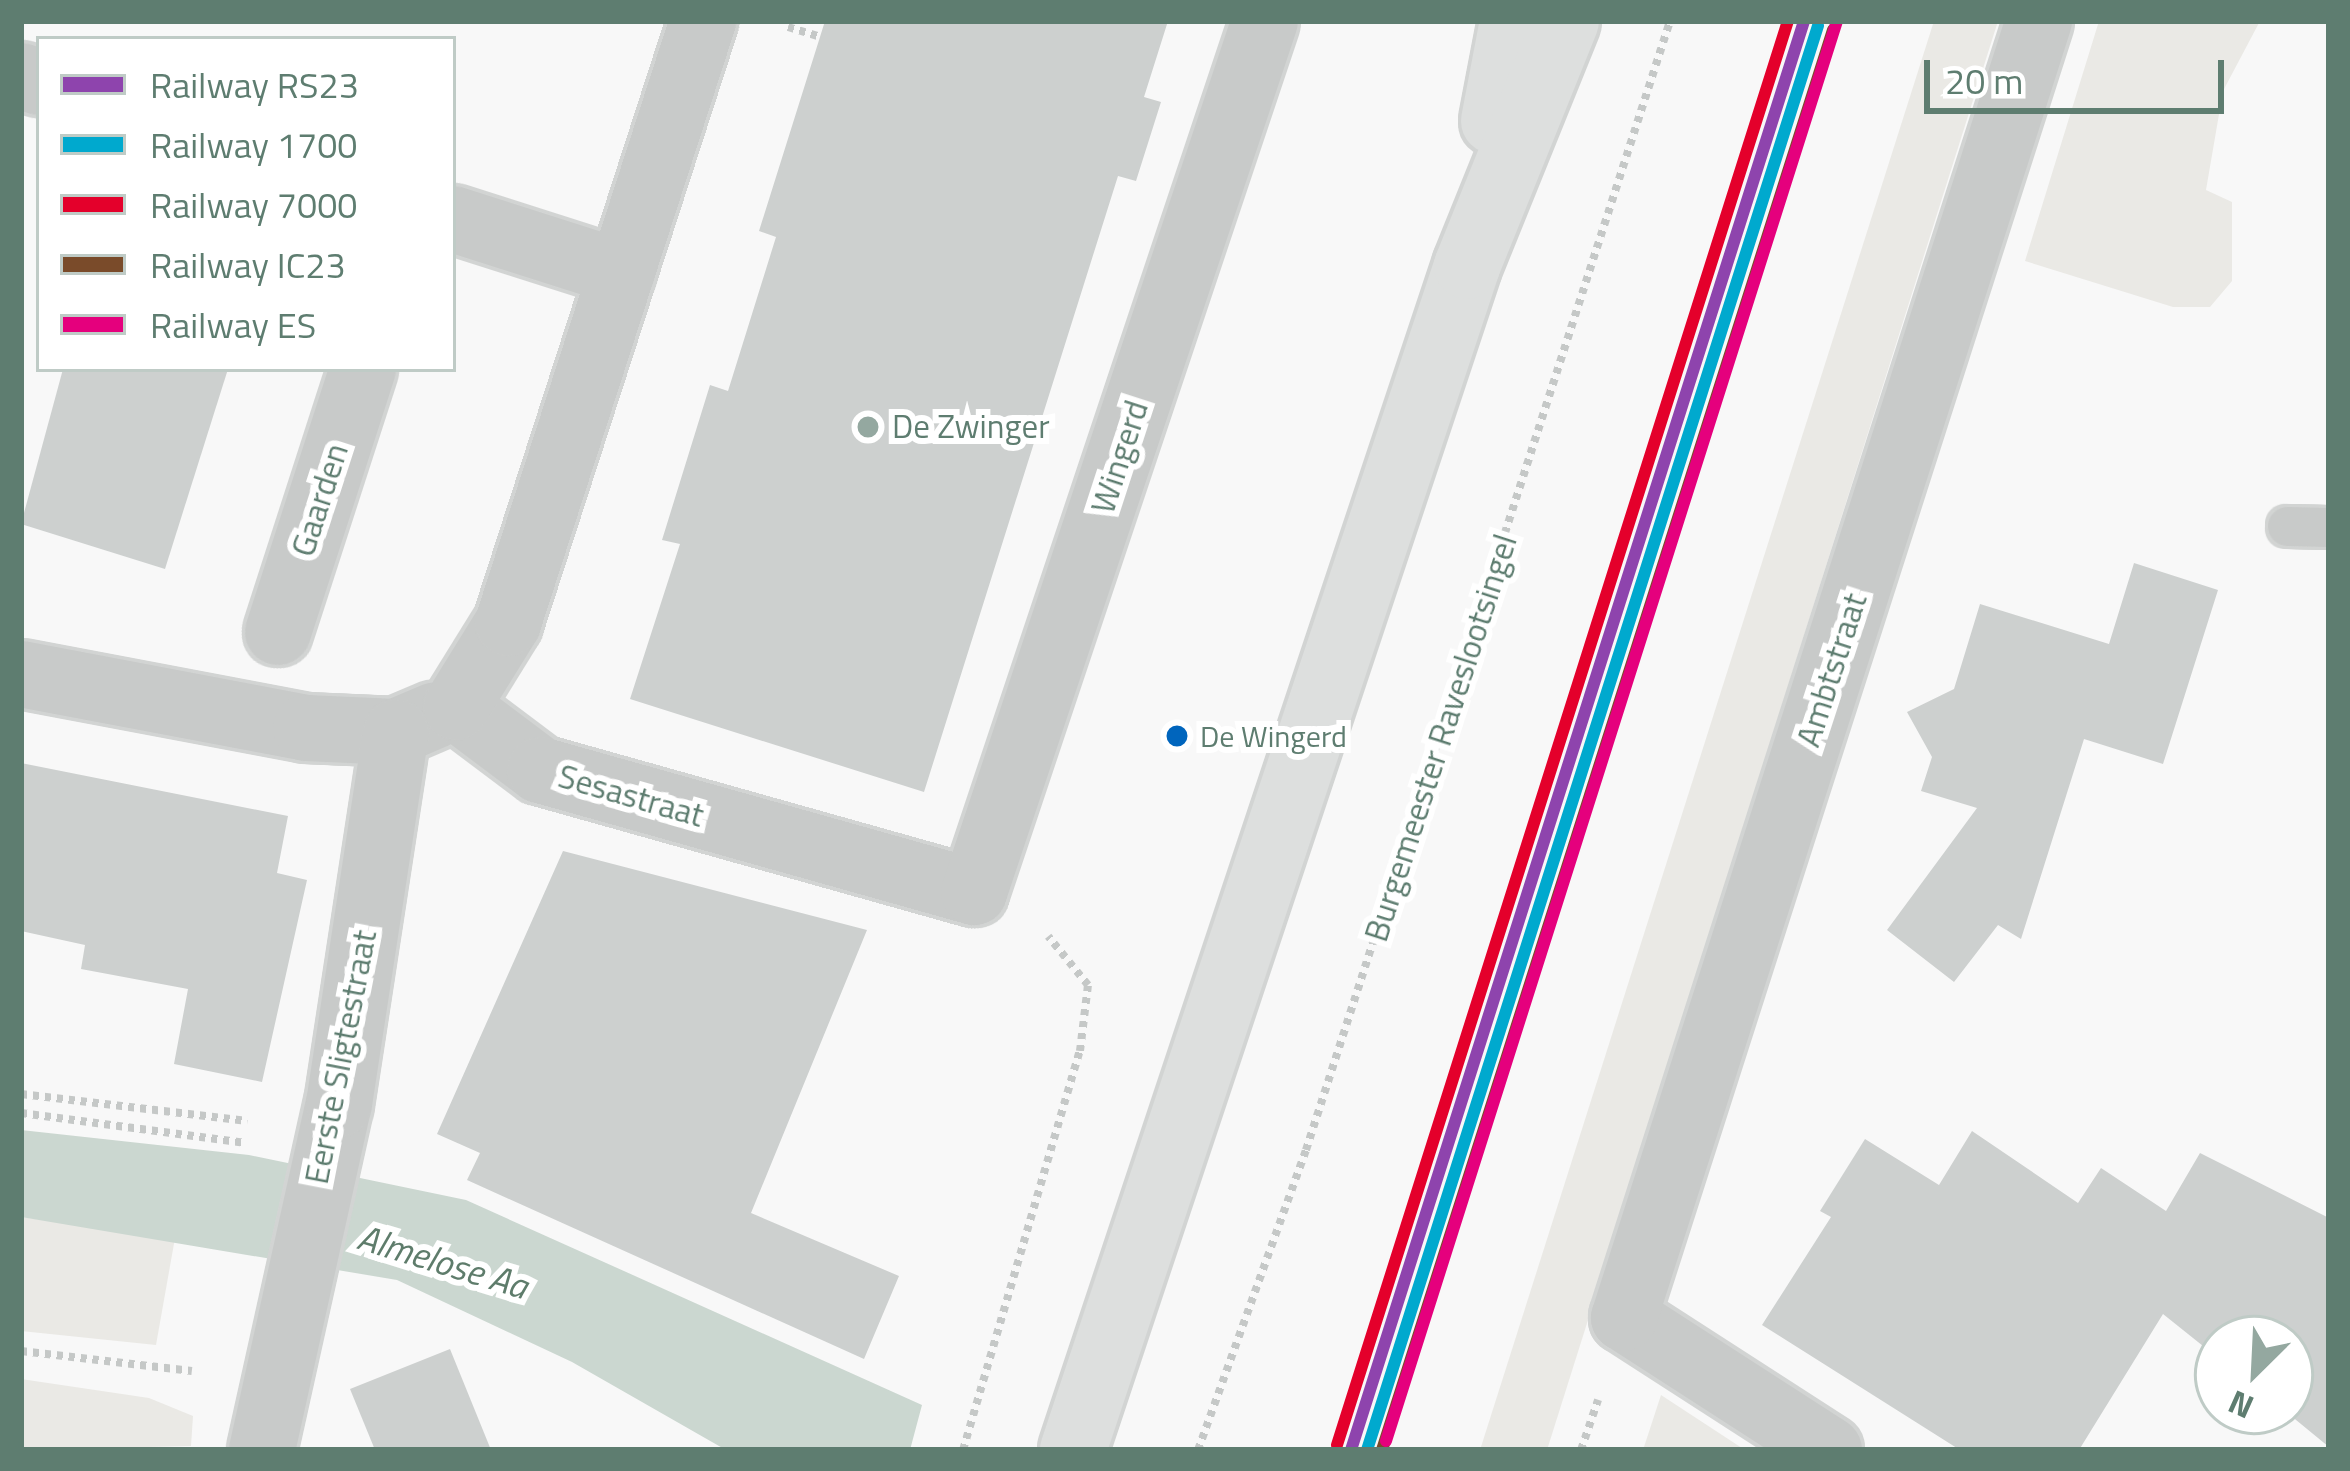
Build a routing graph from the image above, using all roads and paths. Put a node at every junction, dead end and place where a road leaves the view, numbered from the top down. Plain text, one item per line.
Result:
1 (703, 21) edge
2 (769, 21) edge
3 (1265, 21) edge
4 (1513, 21) edge
5 (1566, 21) edge
6 (1670, 21) edge
7 (2039, 21) edge
8 (821, 37) dead end
9 (456, 220) edge
10 (1467, 266) junction
11 (622, 273) junction
12 (362, 372) edge
13 (2288, 526) dead end
14 (2329, 527) edge
15 (278, 632) dead end
16 (21, 674) edge
17 (456, 707) junction
18 (397, 732) junction
19 (974, 892) junction
20 (21, 1094) edge
21 (21, 1113) edge
22 (336, 1117) junction
23 (232, 1142) dead end
24 (21, 1351) edge
25 (271, 1383) junction
26 (262, 1450) edge
27 (963, 1450) edge
28 (1073, 1450) edge
29 (1198, 1450) edge
30 (1829, 1450) edge

1 - 11 street
2 - 8 path
3 - 19 street, Wingerd
4 - 10 main road
5 - 10 main road
6 - 29 path, Burgemeester Raveslootsingel
7 - 30 street, Ambtstraat
9 - 11 street
10 - 28 main road
11 - 17 street
12 - 15 street, Gaarden
13 - 14 lane
16 - 18 street
17 - 18 street
17 - 19 street, Sesastraat
18 - 22 street, Eerste Sligtestraat
19 - 27 path
20 - 22 path
21 - 23 path
22 - 25 street, Eerste Sligtestraat
24 - 25 path
25 - 26 street, Eerste Sligtestraat

